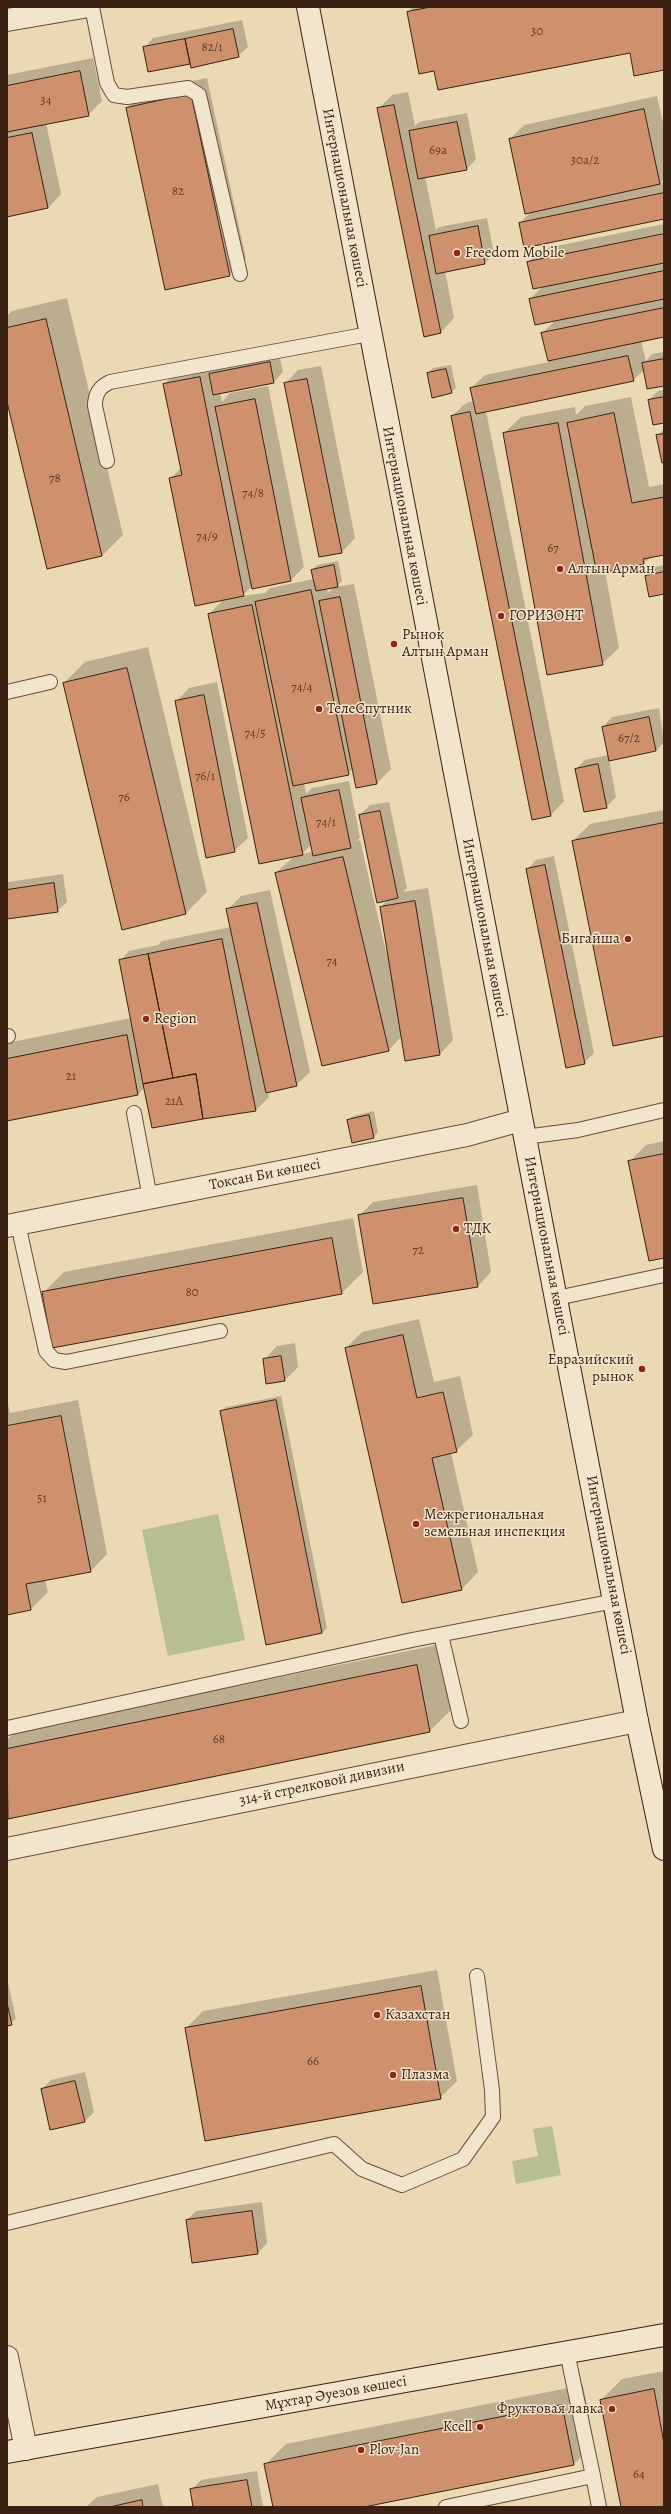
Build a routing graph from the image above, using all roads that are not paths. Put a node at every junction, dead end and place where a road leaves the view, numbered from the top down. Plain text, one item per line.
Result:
1 (83, 7) edge
2 (92, 7) edge
3 (308, 7) edge
4 (7, 20) edge
5 (240, 274) dead end
6 (369, 334) junction
7 (107, 461) dead end
8 (50, 682) dead end
9 (7, 692) edge
10 (664, 1110) edge
11 (134, 1113) dead end
12 (523, 1128) junction
13 (150, 1198) junction
14 (13, 1225) edge
15 (664, 1275) edge
16 (557, 1298) junction
17 (220, 1332) dead end
18 (615, 1601) junction
19 (441, 1635) junction
20 (461, 1721) dead end
21 (637, 1721) junction
22 (7, 1728) edge
23 (7, 1849) edge
24 (664, 1849) edge
25 (477, 1976) dead end
26 (7, 2223) edge
27 (664, 2335) edge
28 (567, 2352) junction
29 (7, 2357) edge
30 (17, 2451) edge
31 (593, 2476) junction
32 (446, 2507) edge
33 (599, 2507) edge

1 - 4 street
2 - 5 lane
3 - 6 street, Интернациональная көшесі
6 - 7 lane
6 - 12 street, Интернациональная көшесі
8 - 9 lane
10 - 12 lane
11 - 13 lane
12 - 13 street, Токсан Би көшесі
12 - 16 street, Интернациональная көшесі
13 - 14 street, Токсан Би көшесі
14 - 17 lane
15 - 16 lane
16 - 18 street, Интернациональная көшесі
18 - 19 lane
18 - 21 street, Интернациональная көшесі
19 - 20 lane
19 - 22 lane
21 - 23 street, 314-й стрелковой дивизии
21 - 24 street, Интернациональная көшесі
25 - 26 lane
27 - 28 street, Мұхтар Әуезов көшесі
28 - 30 street, Мұхтар Әуезов көшесі
28 - 31 lane
29 - 30 street
31 - 32 lane
31 - 33 lane

